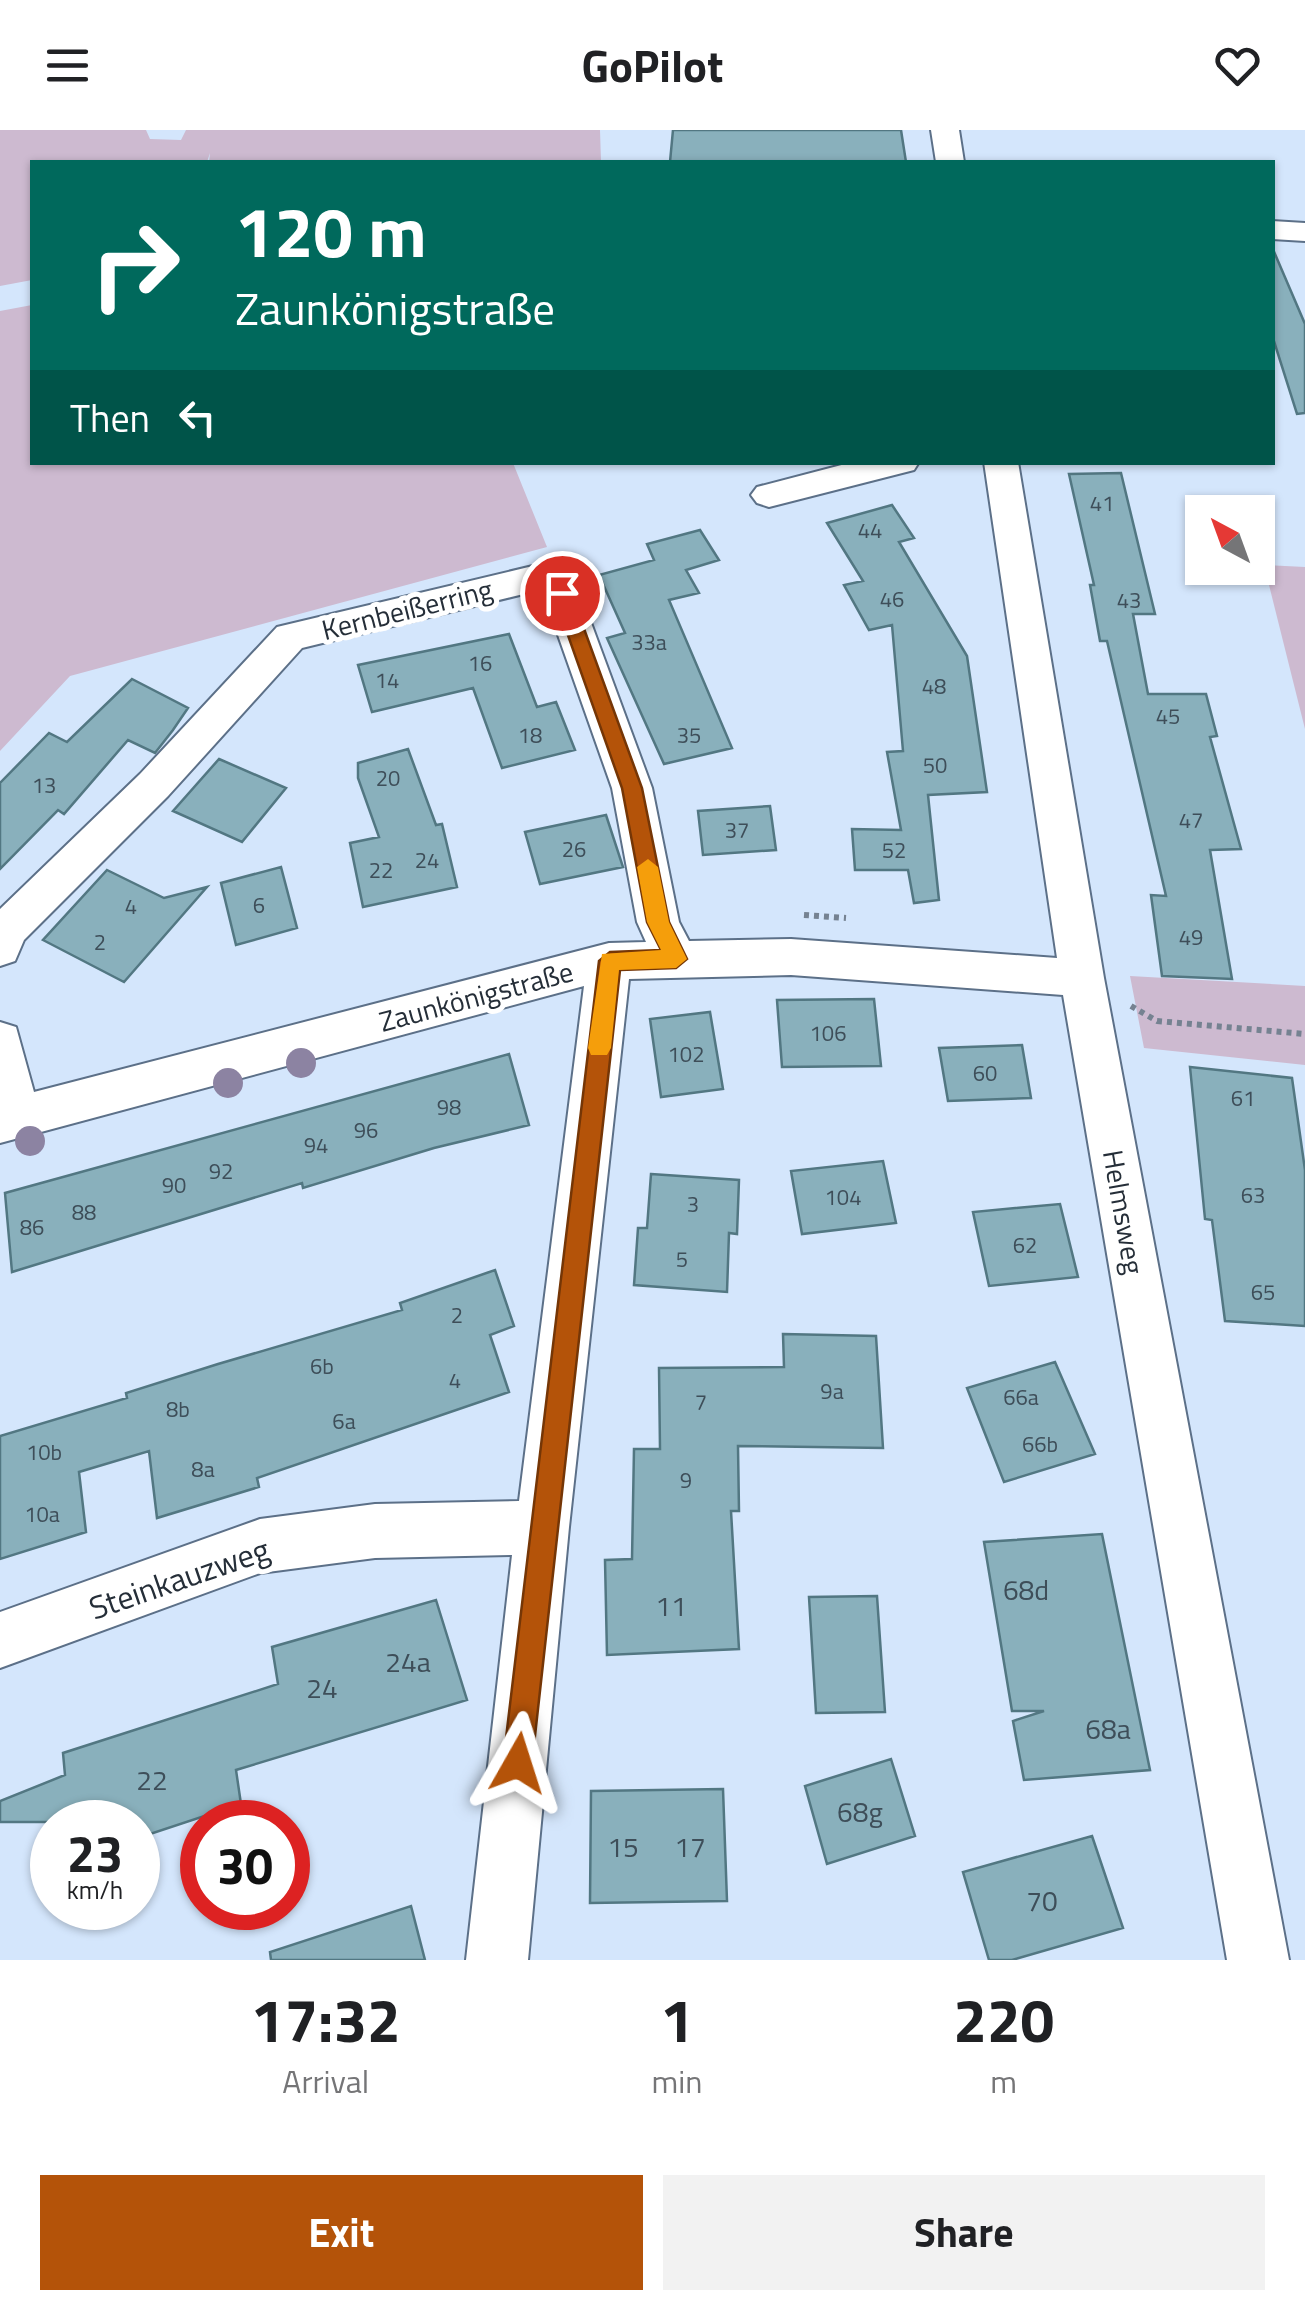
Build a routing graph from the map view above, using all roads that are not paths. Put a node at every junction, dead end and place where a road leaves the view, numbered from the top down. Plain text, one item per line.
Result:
1 (945, 130) edge
2 (950, 160) edge
3 (1275, 230) edge
4 (1305, 232) edge
5 (890, 465) edge
6 (1001, 465) edge
7 (769, 495) dead end
8 (0, 948) edge
9 (676, 959) junction
10 (610, 961) junction
11 (1082, 978) junction
12 (0, 1041) edge
13 (8, 1120) edge
14 (542, 1527) junction
15 (0, 1640) edge
16 (497, 1960) edge
17 (1258, 1960) edge

1 - 2 street
3 - 4 street
5 - 7 street
6 - 11 street, Helmsweg
8 - 9 street, Kernbeißerring
9 - 10 street, Zaunkönigstraße
9 - 11 street, Zaunkönigstraße
10 - 13 street, Zaunkönigstraße
10 - 14 street
11 - 17 street, Helmsweg
12 - 13 street
14 - 15 street, Steinkauzweg
14 - 16 street

